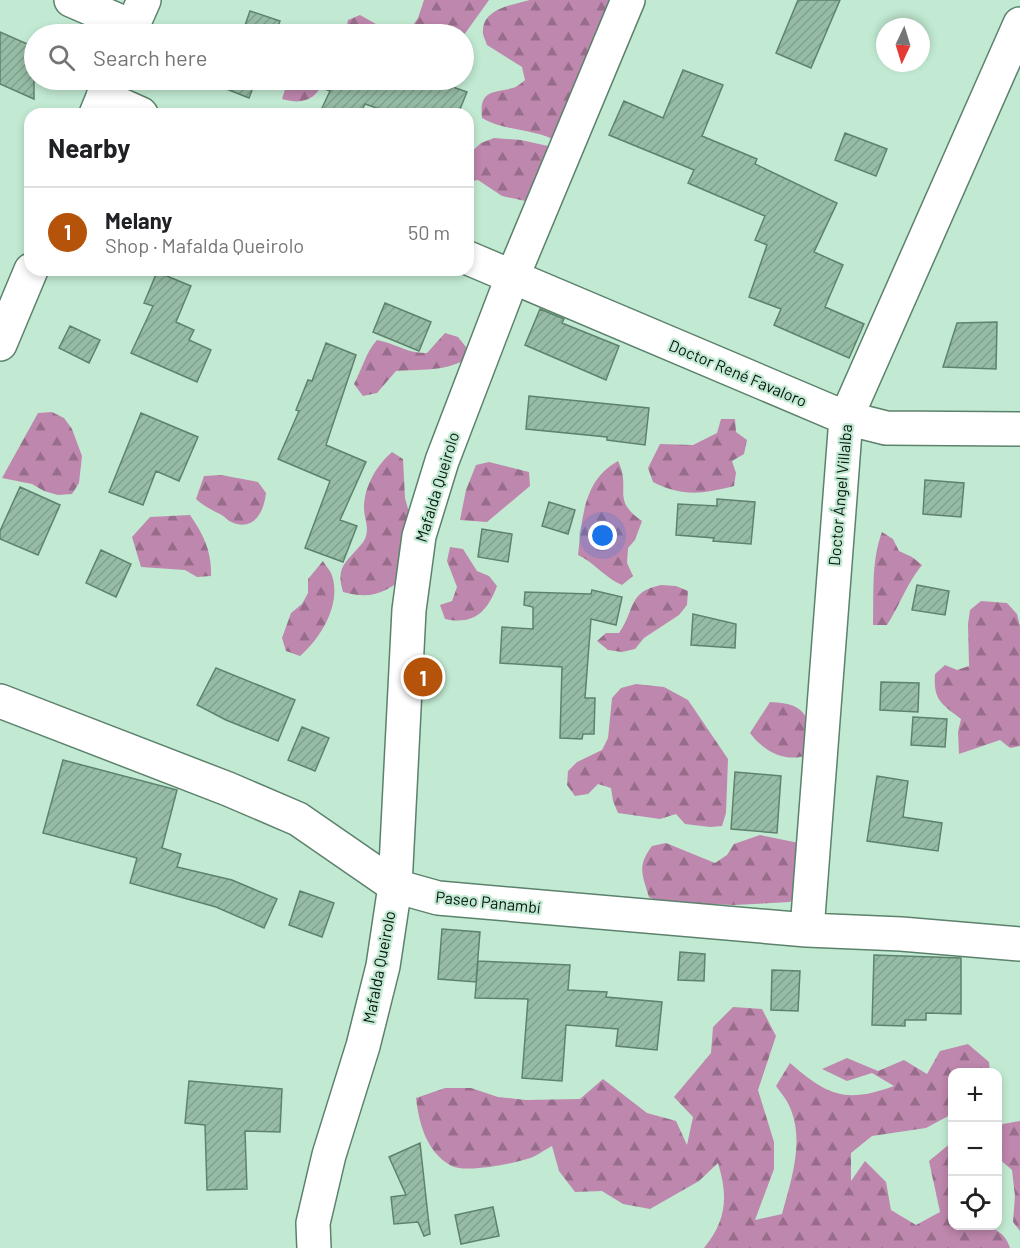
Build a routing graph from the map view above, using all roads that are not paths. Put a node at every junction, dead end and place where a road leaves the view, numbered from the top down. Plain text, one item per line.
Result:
1 (71, 0) edge
2 (628, 0) edge
3 (136, 20) edge
4 (1020, 24) edge
5 (103, 97) edge
6 (128, 108) edge
7 (474, 261) edge
8 (28, 276) edge
9 (512, 278) junction
10 (2, 337) edge
11 (846, 418) junction
12 (1020, 429) edge
13 (0, 701) edge
14 (395, 886) junction
15 (807, 930) junction
16 (1020, 944) edge
17 (314, 1248) edge

1 - 3 street
2 - 9 street, Mafalda Queirolo
4 - 11 street, Doctor Ángel Villalba
5 - 6 street
7 - 9 street, Doctor René Favaloro
8 - 10 street
9 - 11 street, Doctor René Favaloro
9 - 14 street, Mafalda Queirolo
11 - 12 street, Doctor René Favaloro
11 - 15 street, Doctor Ángel Villalba
13 - 14 street, Paseo Panambí
14 - 15 street, Paseo Panambí
14 - 17 street, Mafalda Queirolo
15 - 16 street, Paseo Panambí

